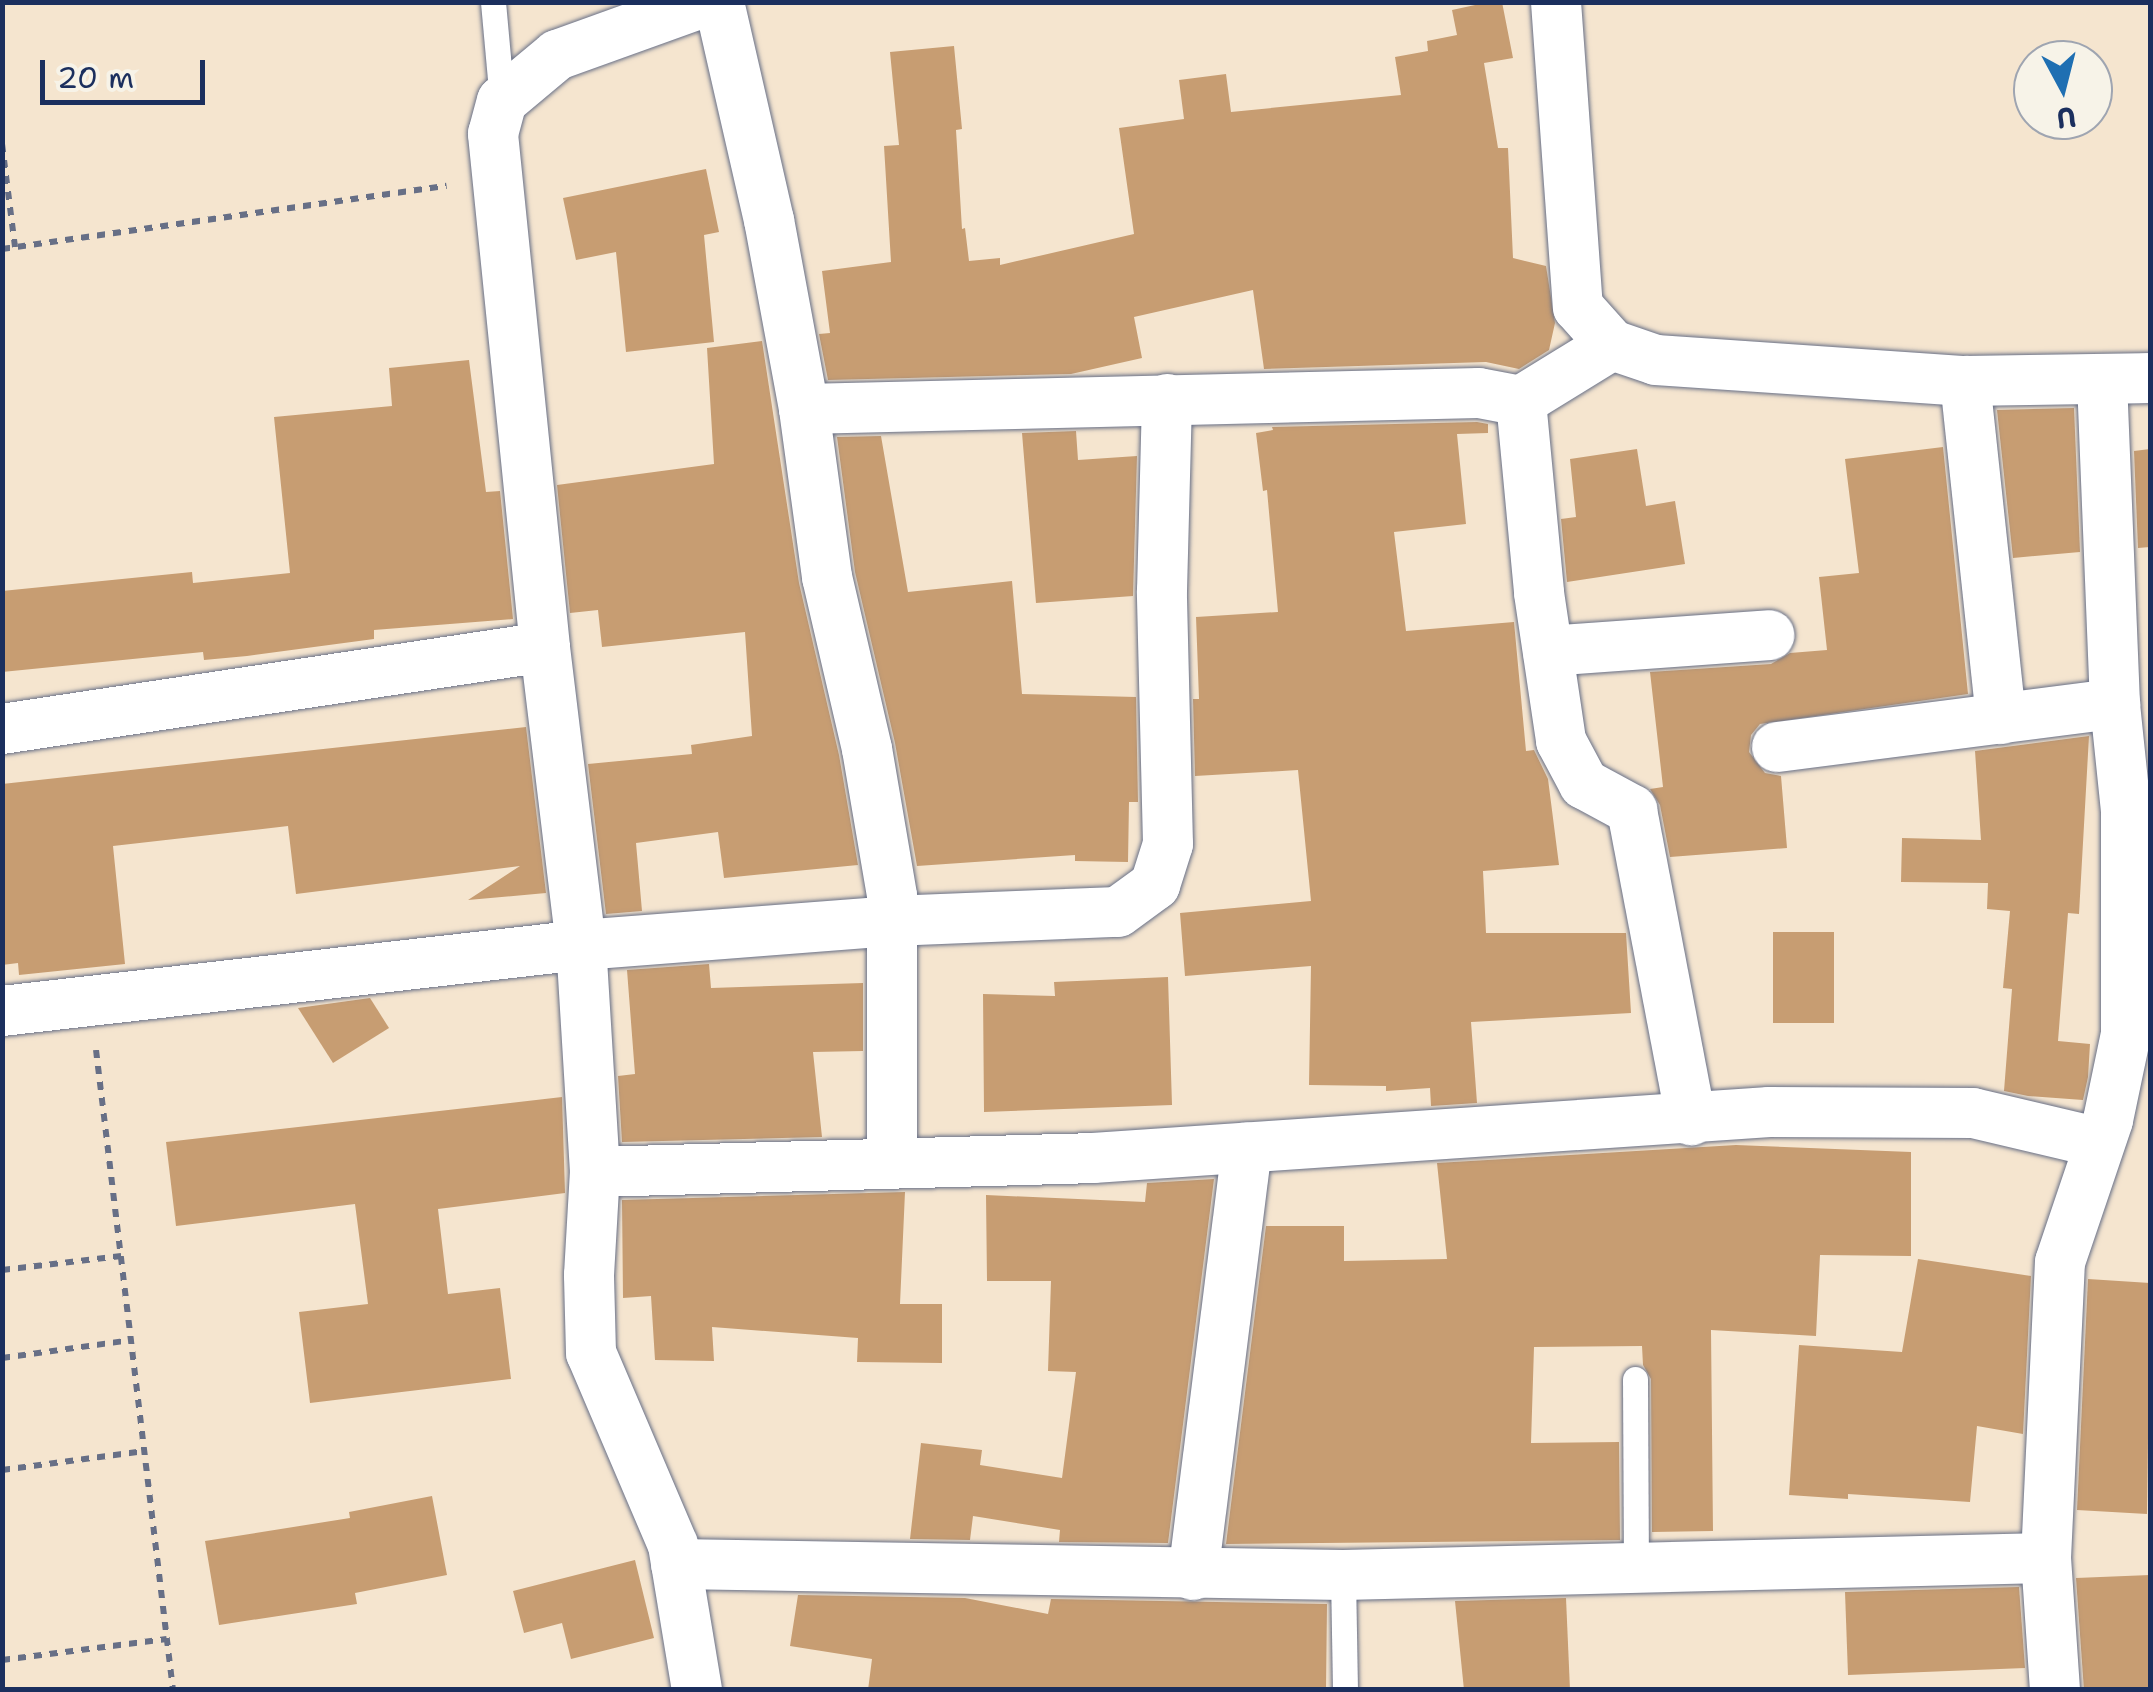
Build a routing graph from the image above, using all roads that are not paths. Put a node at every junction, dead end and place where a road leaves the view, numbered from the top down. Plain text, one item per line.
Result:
1 (493, 2) edge
2 (704, 2) edge
3 (719, 2) edge
4 (1556, 2) edge
5 (502, 102) junction
6 (1612, 346) junction
7 (2126, 379) edge
8 (1966, 382) junction
9 (1167, 399) junction
10 (1522, 401) junction
11 (804, 408) junction
12 (1769, 635) dead end
13 (545, 647) junction
14 (1548, 652) junction
15 (2116, 704) junction
16 (2002, 720) junction
17 (2, 729) edge
18 (1778, 747) dead end
19 (2138, 896) edge
20 (891, 921) junction
21 (581, 944) junction
22 (2, 1011) edge
23 (1691, 1120) junction
24 (2100, 1143) junction
25 (1247, 1147) junction
26 (892, 1163) junction
27 (595, 1172) junction
28 (1635, 1379) dead end
29 (2046, 1558) junction
30 (676, 1564) junction
31 (1636, 1566) junction
32 (1193, 1574) junction
33 (1344, 1574) junction
34 (697, 1690) edge
35 (1345, 1690) edge
36 (2055, 1690) edge

1 - 5 lane
2 - 5 street
3 - 11 street
4 - 6 street
5 - 13 street
6 - 8 street
6 - 10 street
7 - 8 street
7 - 15 street
8 - 16 street
9 - 10 street
9 - 11 street
9 - 20 street
10 - 14 street
11 - 20 street
12 - 14 street
13 - 17 street
13 - 21 street
14 - 23 street
15 - 16 street
15 - 19 street
16 - 18 street
19 - 24 street
20 - 21 street
20 - 26 street
21 - 22 street
21 - 27 street
23 - 24 street
23 - 25 street
24 - 29 street
25 - 26 street
25 - 32 street
26 - 27 street
27 - 30 street
28 - 31 lane
29 - 31 street
29 - 36 street
30 - 32 street
30 - 34 street
31 - 33 street
32 - 33 street
33 - 35 lane

